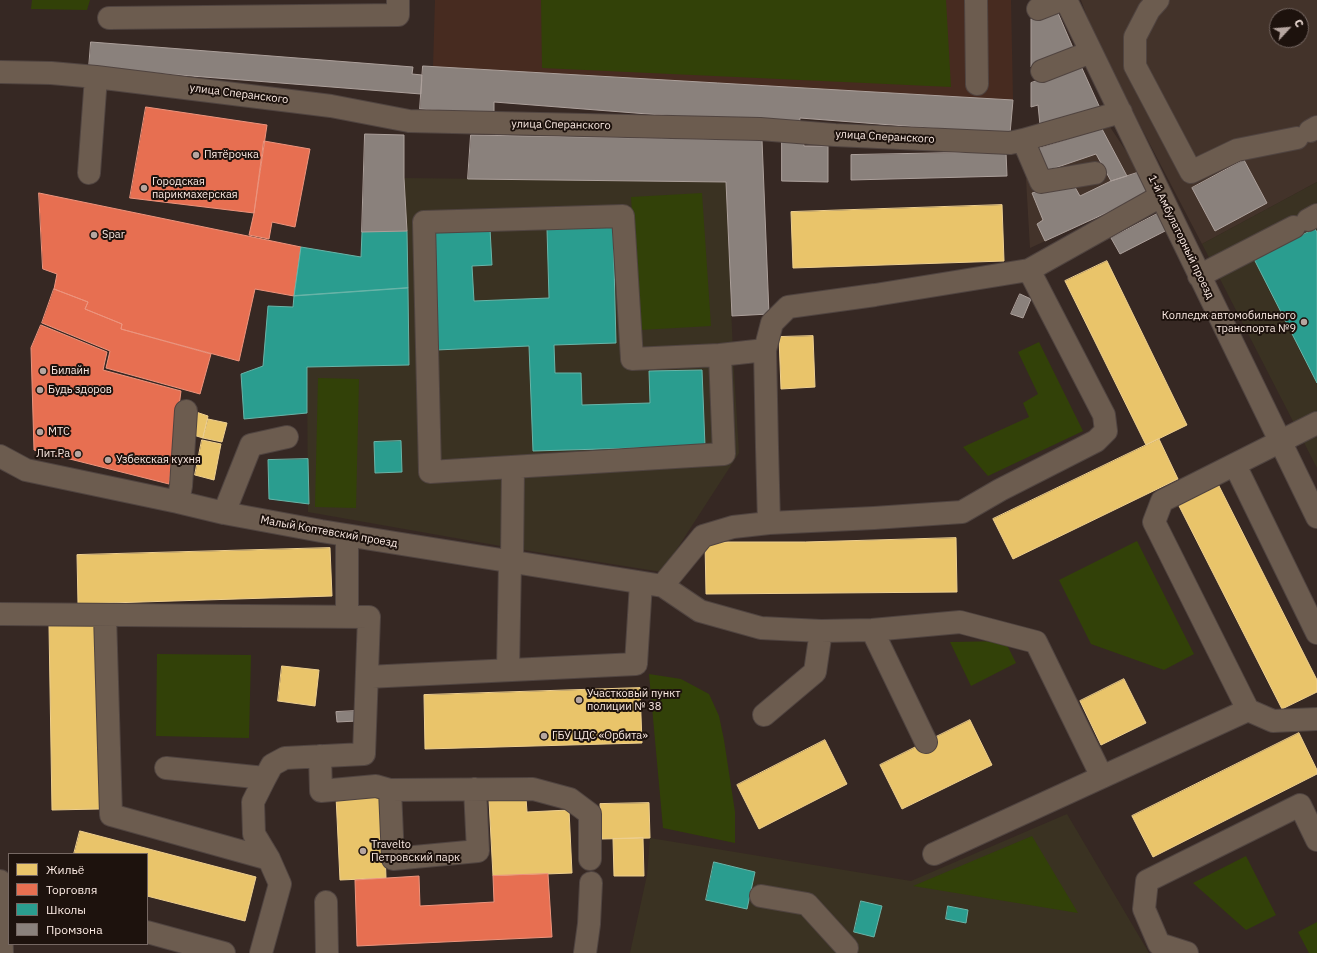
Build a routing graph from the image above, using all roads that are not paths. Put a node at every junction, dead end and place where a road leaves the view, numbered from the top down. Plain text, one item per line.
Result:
1 (398, 0) edge
2 (976, 0) edge
3 (1061, 0) edge
4 (1066, 0) edge
5 (1158, 0) edge
6 (1038, 9) dead end
7 (109, 18) dead end
8 (1091, 52) junction
9 (1042, 71) dead end
10 (0, 72) edge
11 (96, 77) junction
12 (977, 84) dead end
13 (1120, 112) junction
14 (1308, 132) edge
15 (1023, 140) junction
16 (90, 173) dead end
17 (1095, 173) dead end
18 (1161, 196) junction
19 (1306, 221) edge
20 (1029, 270) junction
21 (1200, 276) junction
22 (765, 350) junction
23 (720, 355) junction
24 (186, 411) dead end
25 (1317, 423) edge
26 (286, 437) dead end
27 (1281, 442) junction
28 (0, 456) edge
29 (1235, 465) junction
30 (513, 467) junction
31 (178, 502) junction
32 (224, 513) junction
33 (1317, 517) edge
34 (769, 523) junction
35 (347, 536) junction
36 (511, 562) junction
37 (641, 583) junction
38 (663, 586) junction
39 (0, 614) edge
40 (105, 615) junction
41 (346, 617) junction
42 (872, 630) junction
43 (821, 631) junction
44 (1317, 633) edge
45 (508, 670) junction
46 (367, 677) junction
47 (1248, 710) junction
48 (764, 715) dead end
49 (1317, 719) edge
50 (926, 742) dead end
51 (320, 756) junction
52 (166, 768) dead end
53 (1102, 777) junction
54 (265, 778) junction
55 (475, 789) junction
56 (390, 790) junction
57 (1317, 840) edge
58 (934, 854) dead end
59 (269, 859) junction
60 (590, 859) dead end
61 (0, 881) edge
62 (591, 882) dead end
63 (0, 892) edge
64 (761, 896) dead end
65 (326, 902) dead end
66 (148, 933) edge
67 (174, 947) edge
68 (852, 951) edge
69 (2, 953) edge
70 (224, 953) edge
71 (261, 953) edge
72 (327, 953) edge
73 (585, 953) edge
74 (1187, 953) edge

1 - 7 street
2 - 12 street
3 - 6 street
4 - 8 street, 1-й Амбулаторный проезд
5 - 14 street
8 - 9 street
8 - 13 street, 1-й Амбулаторный проезд
10 - 11 street, улица Сперанского
11 - 15 street, улица Сперанского
11 - 16 street
13 - 15 street, улица Сперанского
13 - 18 street, 1-й Амбулаторный проезд
15 - 17 street
18 - 20 street
18 - 21 street, 1-й Амбулаторный проезд
19 - 21 street
20 - 22 street
20 - 34 street
21 - 27 street, 1-й Амбулаторный проезд
22 - 23 street
22 - 34 street
23 - 30 street
23 - 30 street
24 - 31 street
25 - 27 street
26 - 32 street
27 - 29 street
27 - 33 street, 1-й Амбулаторный проезд
28 - 31 street, Малый Коптевский проезд
29 - 44 street
29 - 47 street
30 - 36 street
31 - 32 street, Малый Коптевский проезд
32 - 35 street, Малый Коптевский проезд
34 - 38 street
35 - 36 street, Малый Коптевский проезд
35 - 41 street
36 - 37 street, Малый Коптевский проезд
36 - 45 street
37 - 38 street, Малый Коптевский проезд
37 - 45 street
38 - 43 street
39 - 40 street
40 - 41 street
40 - 59 street
41 - 46 street
42 - 43 street
42 - 50 street
42 - 53 street
43 - 48 street
45 - 46 street
46 - 51 street
47 - 49 street
47 - 53 street
51 - 54 street
51 - 56 street
52 - 54 street
53 - 58 street
54 - 59 street
55 - 56 street
55 - 56 street
55 - 60 street
57 - 74 street
59 - 71 street
61 - 63 street
62 - 73 street
63 - 69 street
64 - 68 street
65 - 72 street
66 - 67 street
67 - 70 street

